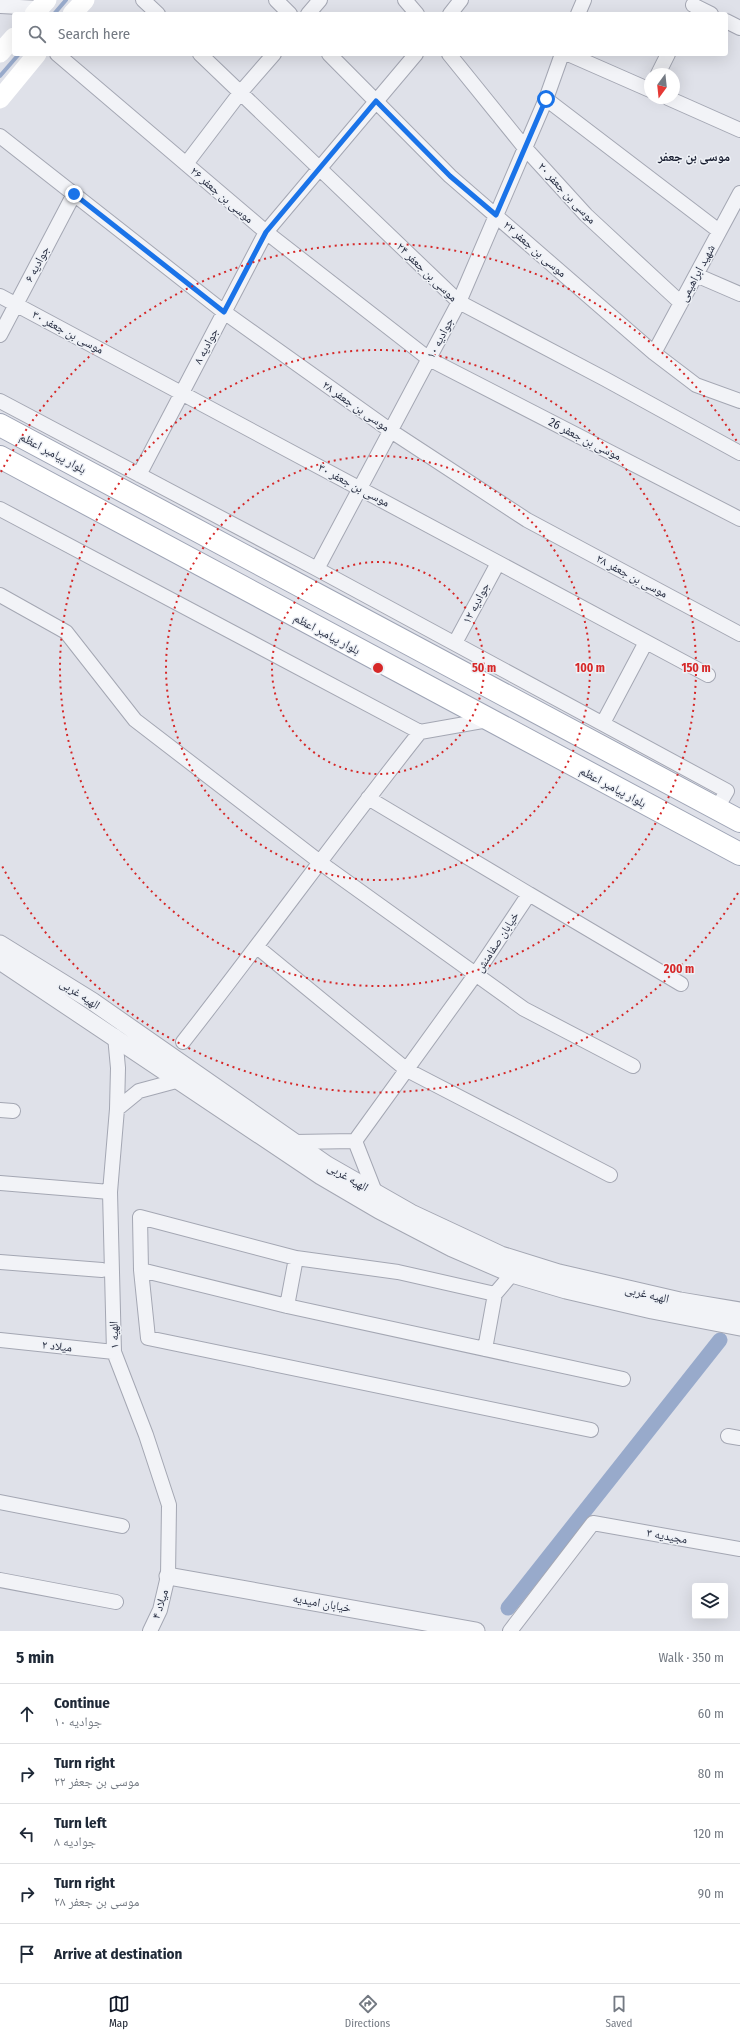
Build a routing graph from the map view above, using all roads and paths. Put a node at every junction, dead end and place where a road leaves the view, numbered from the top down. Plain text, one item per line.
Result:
1 (85, 0) edge
2 (143, 0) edge
3 (276, 0) edge
4 (320, 0) edge
5 (405, 0) edge
6 (462, 0) edge
7 (0, 6) edge
8 (692, 6) edge
9 (40, 7) edge
10 (74, 12) edge
11 (156, 12) edge
12 (288, 12) edge
13 (310, 12) edge
14 (414, 12) edge
15 (452, 12) edge
16 (706, 12) edge
17 (728, 22) edge
18 (740, 28) edge
19 (12, 39) edge
20 (0, 53) edge
21 (36, 56) edge
22 (59, 56) edge
23 (202, 56) edge
24 (272, 56) edge
25 (331, 56) edge
26 (414, 56) edge
27 (451, 56) edge
28 (561, 56) edge
29 (573, 56) edge
30 (667, 56) edge
31 (661, 68) edge
32 (644, 87) edge
33 (240, 93) junction
34 (0, 99) edge
35 (546, 99) junction
36 (376, 101) junction
37 (680, 103) edge
38 (740, 130) edge
39 (0, 136) edge
40 (525, 148) junction
41 (186, 164) junction
42 (319, 169) junction
43 (740, 193) edge
44 (74, 194) junction
45 (735, 213) edge
46 (496, 215) junction
47 (719, 231) junction
48 (266, 232) junction
49 (696, 274) junction
50 (740, 294) edge
51 (0, 296) edge
52 (459, 302) junction
53 (681, 303) junction
54 (16, 304) junction
55 (224, 312) junction
56 (0, 334) edge
57 (654, 353) junction
58 (429, 359) junction
59 (181, 393) junction
60 (0, 401) edge
61 (740, 401) edge
62 (0, 425) edge
63 (391, 431) junction
64 (740, 453) edge
65 (0, 457) edge
66 (139, 475) junction
67 (361, 489) junction
68 (0, 509) edge
69 (740, 519) edge
70 (498, 563) junction
71 (317, 569) junction
72 (0, 595) edge
73 (740, 634) edge
74 (646, 642) junction
75 (455, 643) junction
76 (708, 675) dead end
77 (488, 720) junction
78 (603, 723) junction
79 (420, 732) junction
80 (368, 798) junction
81 (717, 808) junction
82 (740, 820) edge
83 (740, 854) edge
84 (321, 862) junction
85 (529, 894) junction
86 (0, 944) edge
87 (257, 947) junction
88 (0, 960) edge
89 (475, 975) junction
90 (681, 984) dead end
91 (115, 1036) junction
92 (183, 1042) dead end
93 (633, 1066) dead end
94 (407, 1070) junction
95 (180, 1080) junction
96 (118, 1109) junction
97 (355, 1141) junction
98 (294, 1142) junction
99 (610, 1175) dead end
100 (0, 1183) edge
101 (110, 1192) junction
102 (376, 1192) junction
103 (296, 1258) junction
104 (0, 1262) edge
105 (102, 1270) dead end
106 (141, 1270) junction
107 (512, 1274) junction
108 (495, 1294) junction
109 (287, 1306) junction
110 (740, 1312) edge
111 (740, 1327) edge
112 (0, 1340) edge
113 (485, 1349) junction
114 (114, 1352) junction
115 (623, 1379) dead end
116 (591, 1430) dead end
117 (0, 1502) edge
118 (122, 1526) dead end
119 (740, 1549) edge
120 (168, 1576) junction
121 (0, 1580) edge
122 (116, 1602) dead end
123 (150, 1631) edge
124 (476, 1631) edge
125 (510, 1631) edge

1 - 10 main road
2 - 11 street
3 - 12 street
4 - 13 street
5 - 14 street
6 - 15 street
7 - 9 street
8 - 16 street
17 - 18 street
19 - 20 main road
21 - 34 main road
22 - 41 street, موسی بن جعفر ۲۶
23 - 33 street, موسی بن جعفر ۲۴
24 - 33 street
25 - 36 street, موسی بن جعفر ۲۲
26 - 36 street, جوادیه ۸
27 - 40 street, موسی بن جعفر ۲۰
28 - 35 street, جوادیه ۱۰
29 - 32 street
30 - 31 street
33 - 41 street
33 - 42 street, موسی بن جعفر ۲۴
35 - 40 street, جوادیه ۱۰
35 - 47 street
36 - 42 street, جوادیه ۸
36 - 46 street, موسی بن جعفر ۲۲
37 - 38 street
39 - 44 street, موسی بن جعفر ۲۸
40 - 46 street, جوادیه ۱۰
40 - 53 street, موسی بن جعفر ۲۰
41 - 48 street, موسی بن جعفر ۲۶
42 - 48 street, جوادیه ۸
42 - 52 street, موسی بن جعفر ۲۴
43 - 45 street, شهید ابراهیمی
44 - 54 street, جوادیه ۶
44 - 55 street, موسی بن جعفر ۲۸
45 - 47 street, شهید ابراهیمی
46 - 52 street, جوادیه ۱۰
46 - 57 street, موسی بن جعفر ۲۲
47 - 49 street, شهید ابراهیمی
48 - 55 street, جوادیه ۸
48 - 58 street, موسی بن جعفر ۲۶
49 - 50 street
49 - 53 street, شهید ابراهیمی
51 - 54 street, موسی بن جعفر ۳۰
52 - 58 street, جوادیه ۱۰
52 - 64 street, موسی بن جعفر ۲۴
53 - 57 street, شهید ابراهیمی
54 - 56 street, جوادیه ۶
54 - 59 street, موسی بن جعفر ۳۰
55 - 59 street, جوادیه ۸
55 - 63 street, موسی بن جعفر ۲۸
57 - 61 street, موسی بن جعفر ۲۲
58 - 63 street, جوادیه ۱۰
58 - 69 street, موسی بن جعفر 26
59 - 66 street, جوادیه ۸
59 - 67 street, موسی بن جعفر ۳۰
60 - 66 street
62 - 81 main road, بلوار پیامبر اعظم
63 - 67 street, جوادیه ۱۰
63 - 73 street, موسی بن جعفر ۲۸
65 - 77 main road, بلوار پیامبر اعظم
66 - 71 street
67 - 70 street, موسی بن جعفر ۳۰
67 - 71 street, جوادیه ۱۰
68 - 79 street
70 - 74 street, موسی بن جعفر ۳۰
70 - 75 street, جوادیه ۱۲
71 - 75 street
72 - 84 street
74 - 76 street, موسی بن جعفر ۳۰
74 - 78 street
75 - 78 street
77 - 79 street
77 - 83 main road, بلوار پیامبر اعظم
78 - 81 street
79 - 80 street
80 - 84 street
80 - 85 street
81 - 82 main road, بلوار پیامبر اعظم
84 - 87 street
84 - 89 street
85 - 89 street, خیابان صفامنش
85 - 90 street
86 - 98 street, الهیه غربی
87 - 92 street
87 - 94 street
88 - 91 street, الهیه غربی
89 - 93 street
89 - 94 street, خیابان صفامنش
91 - 95 street, الهیه غربی
91 - 96 street, الهیه ۱
94 - 97 street, خیابان صفامنش
94 - 99 street
95 - 96 street
95 - 107 street, الهیه غربی
96 - 101 street, الهیه ۱
97 - 98 street
97 - 102 street
98 - 102 street, الهیه غربی
100 - 101 street
101 - 114 street, الهیه ۱
102 - 110 street, الهیه غربی
103 - 106 street
103 - 108 street
103 - 109 street
104 - 105 street
106 - 109 street
106 - 116 street
107 - 108 street
107 - 111 street, الهیه غربی
108 - 113 street
109 - 113 street
112 - 114 street, میلاد ۲
113 - 115 street
114 - 120 street, الهیه ۱
117 - 118 street
119 - 125 street, مجیدیه ۳
120 - 123 street, میلاد ۴
120 - 124 street, خیابان امیدیه
121 - 122 street

